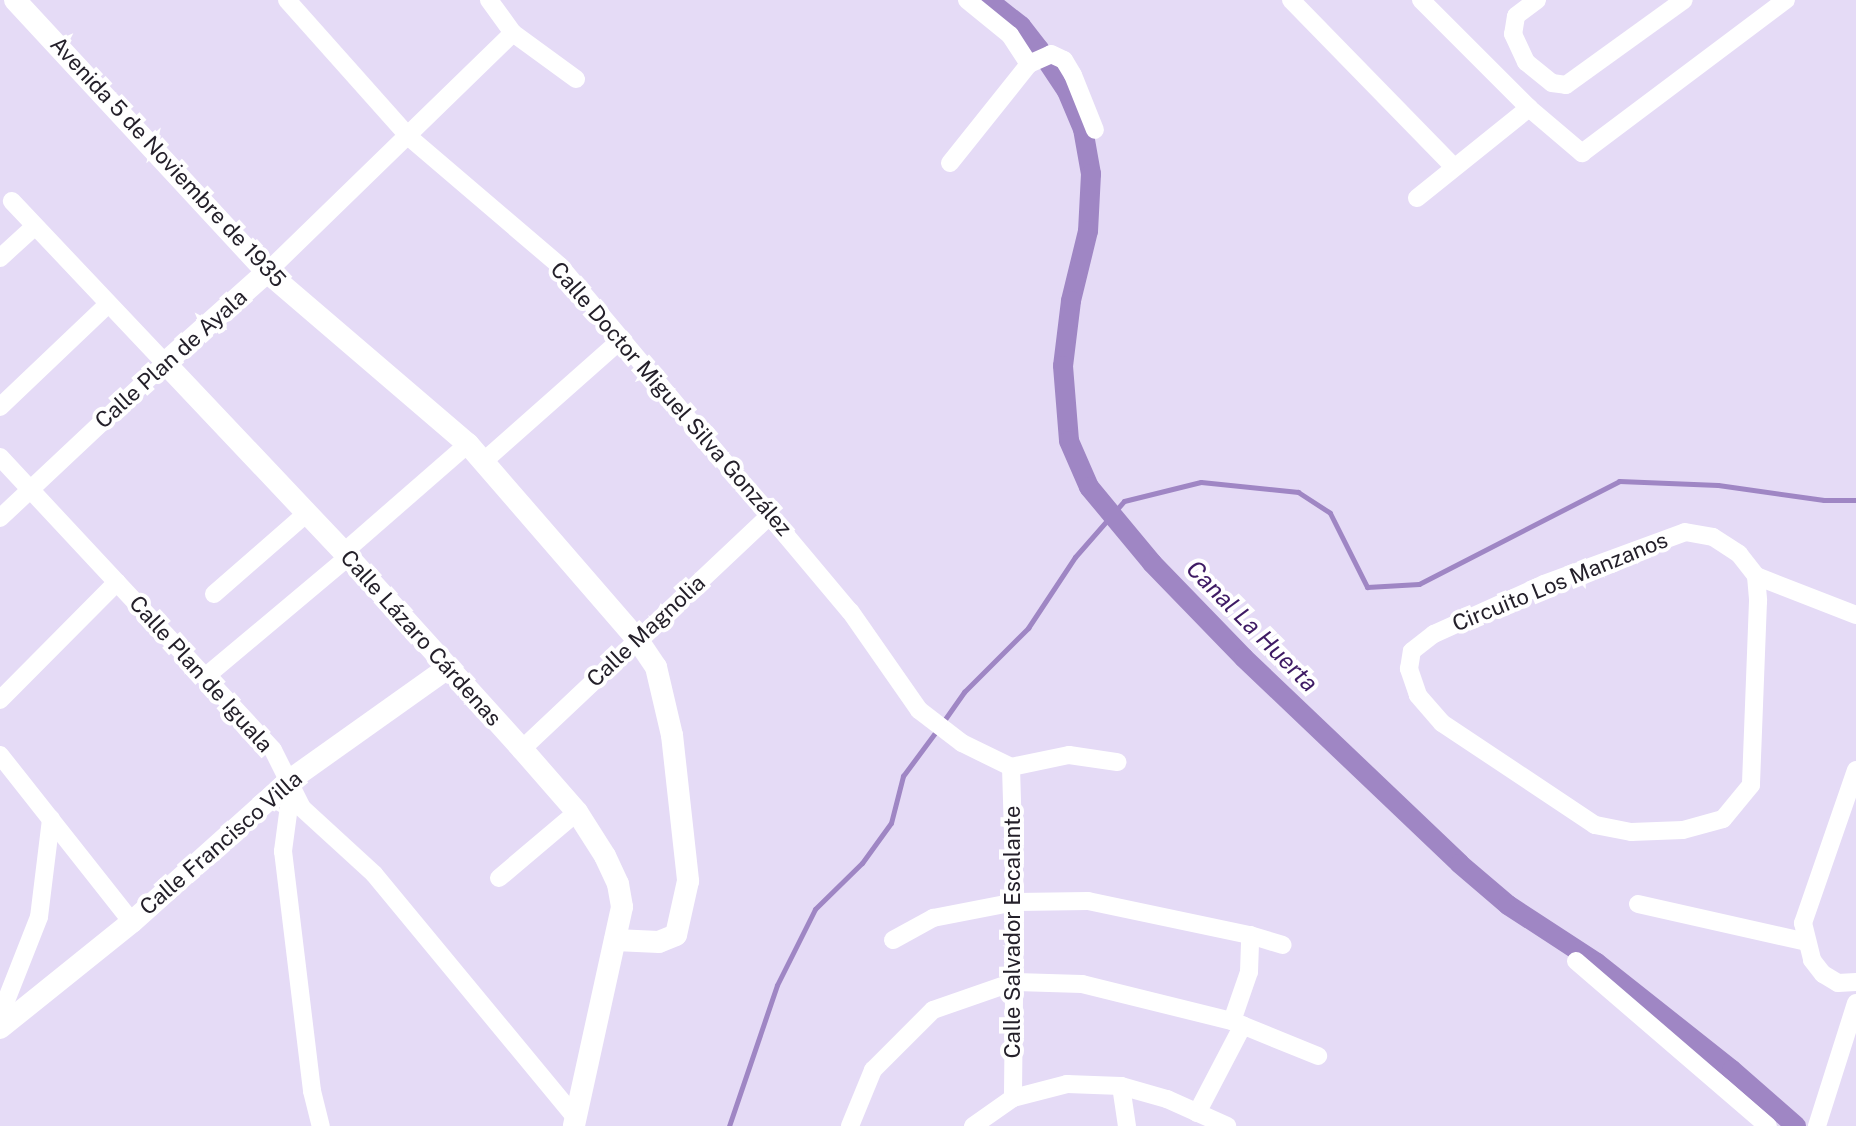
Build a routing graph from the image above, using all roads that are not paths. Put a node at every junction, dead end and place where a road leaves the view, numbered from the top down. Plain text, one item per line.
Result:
1 (15, 0) edge
2 (287, 0) edge
3 (489, 0) edge
4 (967, 0) edge
5 (1291, 0) edge
6 (1421, 0) edge
7 (1537, 0) edge
8 (1684, 0) edge
9 (1786, 0) edge
10 (513, 33) junction
11 (1040, 59) junction
12 (576, 79) dead end
13 (1529, 108) junction
14 (1095, 130) dead end
15 (409, 137) junction
16 (950, 163) dead end
17 (1454, 167) junction
18 (1417, 198) dead end
19 (12, 201) dead end
20 (34, 227) junction
21 (0, 258) edge
22 (267, 272) junction
23 (108, 304) junction
24 (622, 339) junction
25 (165, 363) junction
26 (0, 407) edge
27 (468, 444) junction
28 (0, 457) edge
29 (484, 461) junction
30 (31, 487) junction
31 (307, 513) junction
32 (771, 514) junction
33 (0, 518) edge
34 (346, 554) junction
35 (1756, 576) junction
36 (117, 582) junction
37 (214, 594) dead end
38 (1856, 615) edge
39 (637, 639) junction
40 (449, 667) junction
41 (205, 677) junction
42 (0, 700) edge
43 (522, 749) junction
44 (0, 755) edge
45 (1117, 762) dead end
46 (1011, 767) junction
47 (1856, 770) edge
48 (291, 785) junction
49 (577, 812) junction
50 (51, 819) junction
51 (499, 878) dead end
52 (1015, 902) junction
53 (1638, 904) dead end
54 (132, 922) junction
55 (1250, 935) junction
56 (615, 940) junction
57 (893, 940) dead end
58 (1806, 942) junction
59 (1282, 945) dead end
60 (1576, 961) dead end
61 (1014, 982) junction
62 (1856, 982) edge
63 (1856, 1003) edge
64 (0, 1016) edge
65 (1237, 1023) junction
66 (0, 1028) edge
67 (1318, 1056) dead end
68 (1121, 1086) junction
69 (1013, 1098) junction
70 (1197, 1113) junction
71 (575, 1122) edge
72 (321, 1126) edge
73 (850, 1126) edge
74 (973, 1126) edge
75 (1127, 1126) edge
76 (1227, 1126) edge
77 (1768, 1126) edge
78 (1817, 1126) edge

1 - 22 street, Avenida 5 de Noviembre de 1935
2 - 15 street, Calle Doctor Miguel Silva González
3 - 10 street
4 - 11 street
5 - 17 street
6 - 13 street
7 - 8 street
9 - 13 street
10 - 12 street
10 - 15 street, Calle Plan de Ayala
11 - 14 street
11 - 16 street
13 - 17 street
15 - 22 street, Calle Plan de Ayala
15 - 24 street, Calle Doctor Miguel Silva González
17 - 18 street
19 - 20 street, Calle Lázaro Cárdenas
20 - 21 street
20 - 23 street, Calle Lázaro Cárdenas
22 - 25 street, Calle Plan de Ayala
22 - 27 street, Avenida 5 de Noviembre de 1935
23 - 25 street, Calle Lázaro Cárdenas
23 - 26 street
24 - 29 street
24 - 32 street, Calle Doctor Miguel Silva González
25 - 30 street, Calle Plan de Ayala
25 - 31 street, Calle Lázaro Cárdenas
27 - 29 street, Avenida 5 de Noviembre de 1935
27 - 34 street
28 - 30 street, Calle Plan de Iguala
29 - 39 street, Avenida 5 de Noviembre de 1935
30 - 33 street, Calle Plan de Ayala
30 - 36 street, Calle Plan de Iguala
31 - 34 street, Calle Lázaro Cárdenas
31 - 37 street
32 - 39 street, Calle Magnolia
32 - 46 street, Calle Doctor Miguel Silva González
34 - 40 street, Calle Lázaro Cárdenas
34 - 41 street
35 - 35 street, Circuito Los Manzanos
35 - 38 street
36 - 41 street, Calle Plan de Iguala
36 - 42 street
39 - 43 street, Calle Magnolia
39 - 56 street, Avenida 5 de Noviembre de 1935
40 - 43 street, Calle Lázaro Cárdenas
40 - 48 street, Calle Francisco Villa
41 - 48 street, Calle Plan de Iguala
43 - 49 street, Calle Lázaro Cárdenas
44 - 50 street
45 - 46 street
46 - 52 street, Calle Salvador Escalante
47 - 58 street
48 - 54 street, Calle Francisco Villa
48 - 71 street, Calle Plan de Iguala
48 - 72 street
49 - 51 street
49 - 56 street, Calle Lázaro Cárdenas
50 - 54 street
50 - 64 street
52 - 55 street
52 - 57 street
52 - 61 street, Calle Salvador Escalante
53 - 58 street
54 - 66 street, Calle Francisco Villa
55 - 59 street
55 - 65 street
56 - 71 street, Calle Lázaro Cárdenas
58 - 62 street
60 - 77 street
61 - 65 street
61 - 69 street, Calle Salvador Escalante
61 - 73 street
63 - 78 street
65 - 67 street
65 - 70 street
68 - 69 street
68 - 70 street
68 - 75 street
69 - 74 street
70 - 76 street

